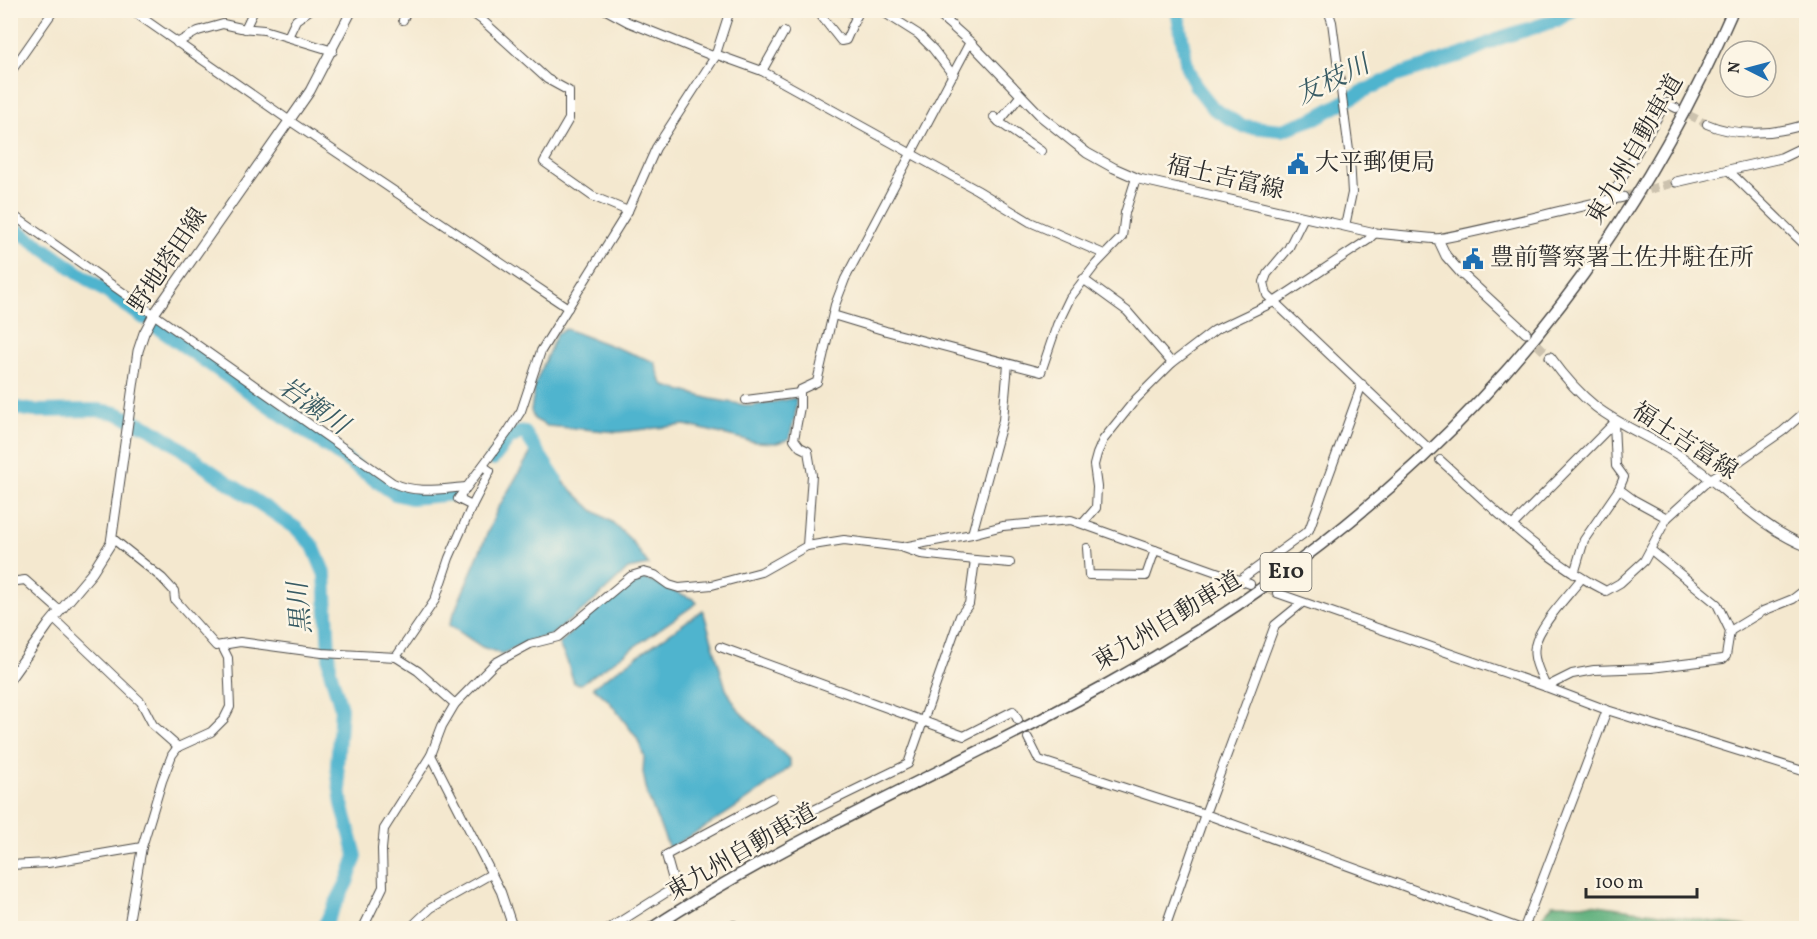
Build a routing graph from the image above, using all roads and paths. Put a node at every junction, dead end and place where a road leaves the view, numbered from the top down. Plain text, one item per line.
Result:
1 (54, 10) edge
2 (131, 10) edge
3 (254, 10) edge
4 (310, 10) edge
5 (352, 10) edge
6 (407, 10) edge
7 (468, 10) edge
8 (606, 10) edge
9 (730, 10) edge
10 (826, 10) edge
11 (847, 10) edge
12 (880, 10) edge
13 (934, 10) edge
14 (953, 10) edge
15 (1328, 10) edge
16 (1733, 10) edge
17 (858, 13) edge
18 (403, 20) dead end
19 (947, 22) junction
20 (245, 29) junction
21 (784, 32) dead end
22 (288, 37) junction
23 (970, 42) junction
24 (177, 43) junction
25 (333, 51) junction
26 (715, 55) junction
27 (762, 71) junction
28 (10, 73) edge
29 (953, 75) junction
30 (1021, 95) junction
31 (1676, 108) dead end
32 (290, 121) junction
33 (1707, 124) tunnel mouth
34 (1806, 124) edge
35 (1806, 146) edge
36 (1041, 152) dead end
37 (910, 153) junction
38 (1730, 171) junction
39 (1136, 178) junction
40 (1676, 182) tunnel mouth
41 (1623, 197) tunnel mouth
42 (1609, 200) junction
43 (628, 211) junction
44 (10, 213) edge
45 (1304, 217) junction
46 (1345, 226) junction
47 (1375, 233) junction
48 (1438, 239) junction
49 (1806, 246) edge
50 (1104, 255) junction
51 (1083, 279) junction
52 (1274, 303) junction
53 (568, 308) junction
54 (154, 314) junction
55 (833, 315) junction
56 (1526, 333) tunnel mouth
57 (1550, 357) tunnel mouth
58 (1172, 363) junction
59 (1008, 364) junction
60 (1362, 384) junction
61 (800, 393) junction
62 (746, 400) dead end
63 (1806, 411) edge
64 (1615, 422) junction
65 (1426, 446) dead end
66 (1440, 460) dead end
67 (483, 466) junction
68 (1710, 479) junction
69 (466, 487) junction
70 (1619, 489) junction
71 (472, 506) junction
72 (1667, 518) junction
73 (1083, 523) junction
74 (1512, 526) junction
75 (972, 534) junction
76 (112, 538) junction
77 (807, 546) junction
78 (1806, 546) edge
79 (901, 547) junction
80 (1087, 548) dead end
81 (1155, 550) junction
82 (1652, 550) junction
83 (975, 560) junction
84 (1010, 563) dead end
85 (1574, 574) junction
86 (1581, 579) junction
87 (1240, 580) junction
88 (10, 582) edge
89 (1250, 584) tunnel mouth
90 (1806, 589) edge
91 (1277, 593) tunnel mouth
92 (1302, 603) junction
93 (57, 615) junction
94 (1730, 631) junction
95 (222, 646) junction
96 (720, 647) dead end
97 (396, 657) junction
98 (10, 679) edge
99 (1546, 687) junction
100 (455, 704) junction
101 (1607, 710) junction
102 (924, 720) junction
103 (1018, 720) dead end
104 (1028, 738) dead end
105 (178, 747) junction
106 (430, 755) junction
107 (1806, 772) edge
108 (772, 798) dead end
109 (1205, 814) junction
110 (791, 821) dead end
111 (142, 847) junction
112 (10, 865) edge
113 (491, 874) junction
114 (1806, 927) edge
115 (128, 928) edge
116 (363, 928) edge
117 (410, 928) edge
118 (513, 928) edge
119 (610, 928) edge
120 (652, 928) edge
121 (1165, 928) edge
122 (1519, 928) edge
123 (1524, 928) edge
124 (1796, 928) edge

1 - 28 street
2 - 24 street
3 - 20 street
4 - 22 street
5 - 25 main road, 野地塔田線
6 - 18 street
7 - 43 street
8 - 26 street
9 - 26 street
10 - 17 street
11 - 17 street
12 - 29 street
13 - 19 main road, 福土吉富線
14 - 19 street
15 - 46 street
16 - 120 highway, 東九州自動車道 / E10
19 - 23 main road, 福土吉富線
20 - 22 street
20 - 24 street
21 - 27 street
22 - 25 street
23 - 29 street
23 - 30 main road, 福土吉富線
24 - 32 street
25 - 32 main road, 野地塔田線
26 - 27 street
26 - 43 street
27 - 37 street
29 - 37 street
30 - 36 street
30 - 39 main road, 福土吉富線
31 - 42 street
32 - 53 street
32 - 54 main road, 野地塔田線
33 - 34 street
35 - 38 main road
37 - 50 street
37 - 55 street
38 - 40 main road
38 - 49 street
39 - 45 main road, 福土吉富線
39 - 50 street
41 - 42 main road, 福土吉富線
42 - 48 main road, 福土吉富線
43 - 53 street
44 - 54 street
45 - 46 main road, 福土吉富線
45 - 52 street
46 - 47 main road, 福土吉富線
47 - 48 main road, 福土吉富線
47 - 52 street
48 - 56 main road
50 - 51 street
51 - 58 street
51 - 59 street
52 - 58 street
52 - 60 street
53 - 67 street
54 - 69 street
54 - 76 main road, 野地塔田線
55 - 59 street
55 - 61 street
57 - 64 main road, 福土吉富線
58 - 73 street
59 - 75 street
60 - 65 street
60 - 87 street
61 - 62 street
61 - 77 street
63 - 68 street
64 - 68 main road, 福土吉富線
64 - 70 street
64 - 74 street
66 - 74 street
67 - 69 street
67 - 71 street
68 - 72 street
68 - 78 main road, 福土吉富線
69 - 71 street
70 - 72 street
70 - 85 street
71 - 97 street
72 - 82 street
73 - 75 street
73 - 81 street
74 - 85 street
75 - 79 street
76 - 93 main road, 野地塔田線
76 - 95 street
77 - 79 street
77 - 100 street
79 - 83 street
80 - 81 street
81 - 87 street
82 - 86 street
82 - 94 street
83 - 84 street
83 - 102 street
85 - 86 street
86 - 99 street
87 - 89 street
88 - 93 street
90 - 94 street
91 - 92 street
92 - 99 street
92 - 109 street
93 - 98 main road, 野地塔田線
93 - 105 street
94 - 99 street
95 - 97 street
95 - 105 street
96 - 102 street
97 - 100 street
99 - 101 street
100 - 106 street
101 - 107 street
101 - 123 street
102 - 103 street
102 - 110 street
104 - 109 street
105 - 111 street
106 - 113 street
106 - 116 street
108 - 119 street
109 - 121 street
109 - 122 street
111 - 112 street
111 - 115 street
113 - 117 street
113 - 118 street
114 - 124 street

